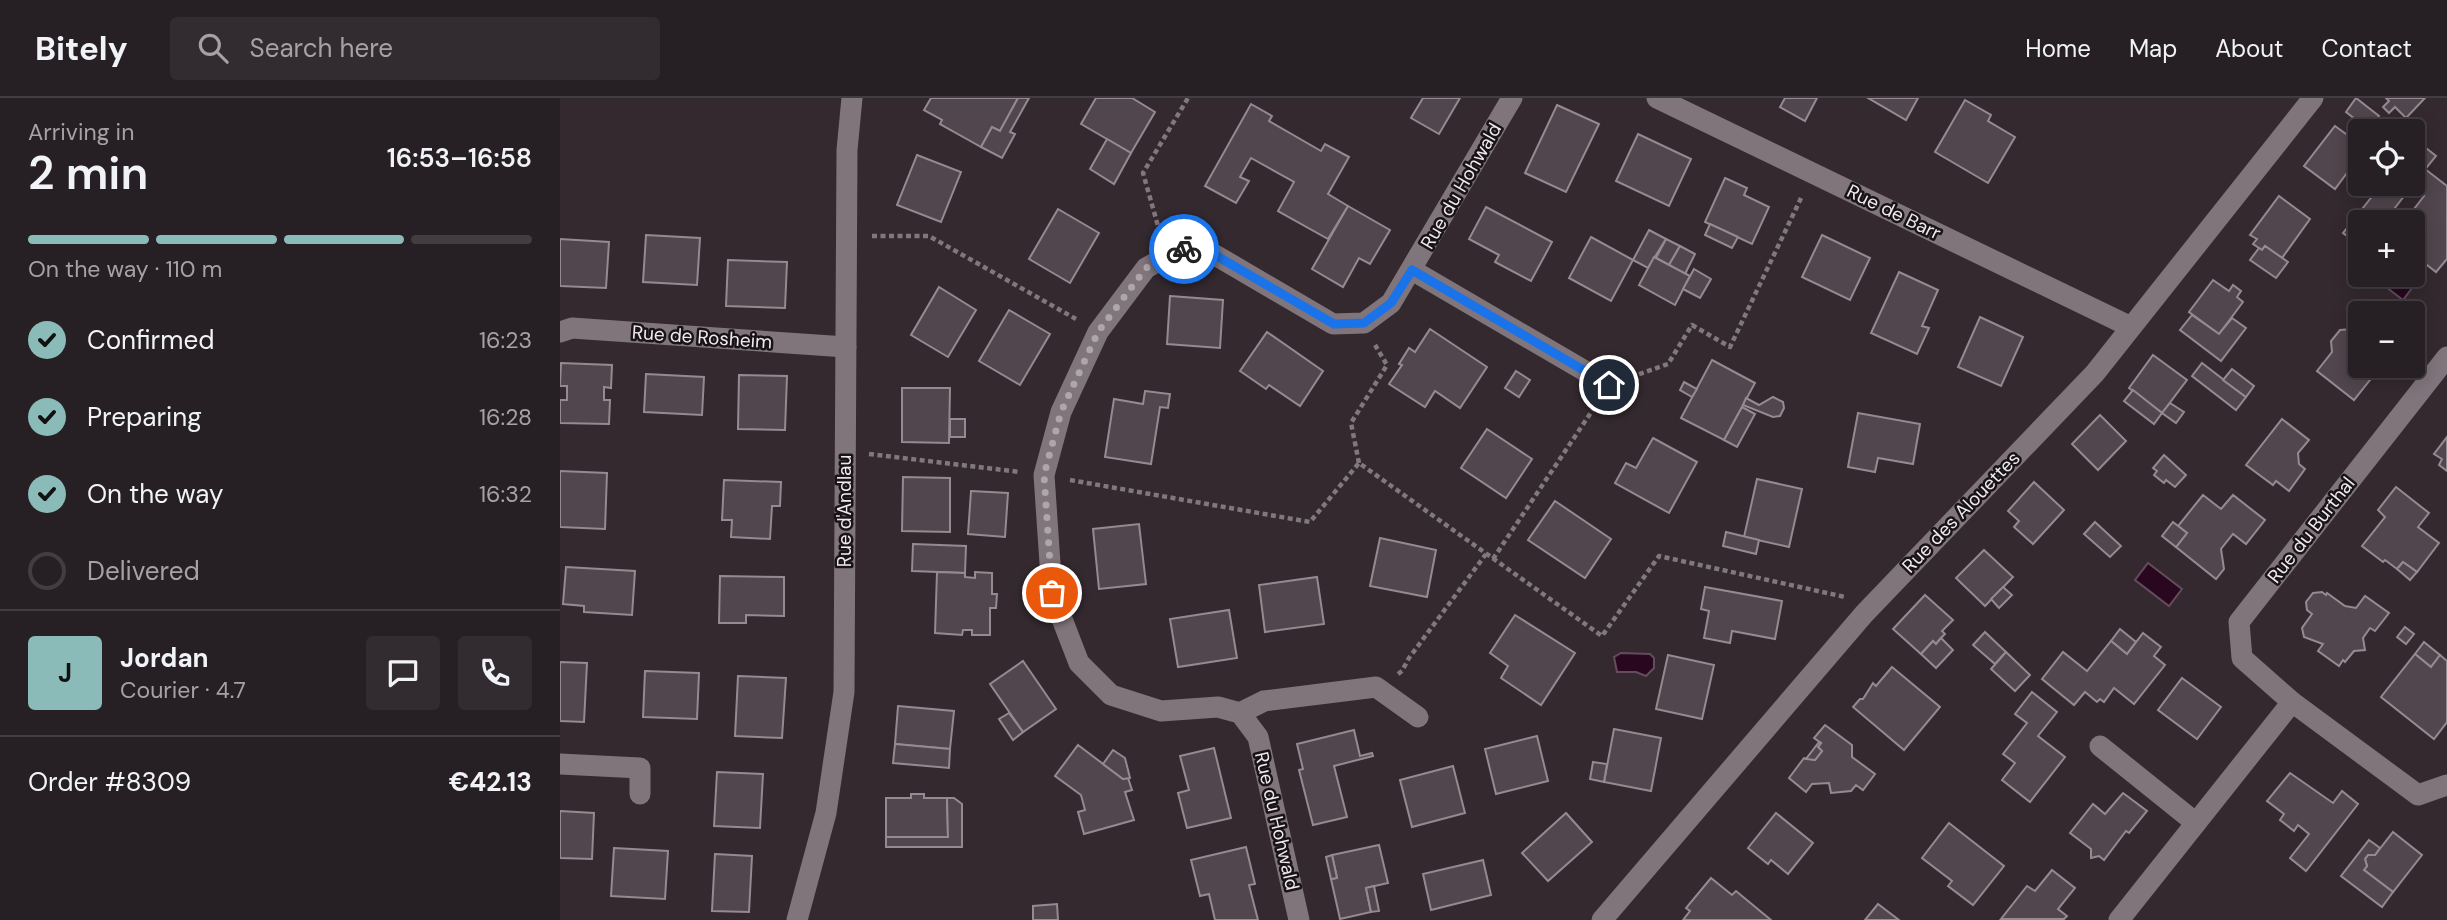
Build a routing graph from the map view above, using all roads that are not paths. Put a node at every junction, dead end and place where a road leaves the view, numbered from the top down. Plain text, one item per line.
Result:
1 (852, 98) edge
2 (1512, 98) edge
3 (1657, 98) edge
4 (2313, 98) edge
5 (1412, 270) junction
6 (2131, 327) junction
7 (560, 332) edge
8 (846, 346) junction
9 (2447, 357) edge
10 (1609, 385) road end
11 (2292, 702) junction
12 (1240, 713) junction
13 (1418, 717) dead end
14 (2100, 746) dead end
15 (560, 764) edge
16 (2447, 785) edge
17 (640, 794) dead end
18 (2196, 822) junction
19 (797, 920) edge
20 (1299, 920) edge
21 (1602, 920) edge
22 (2119, 920) edge

1 - 8 street, Rue d'Andlau
2 - 5 street, Rue du Hohwald
3 - 6 street, Rue de Barr
4 - 6 street, Rue des Alouettes
5 - 10 street
5 - 12 street, Rue du Hohwald
6 - 21 street, Rue des Alouettes
7 - 8 street, Rue de Rosheim
8 - 19 street, Rue d'Andlau
9 - 11 street, Rue du Burthal
11 - 16 street, Rue du Burthal
11 - 18 street
12 - 13 street
12 - 20 street, Rue du Hohwald
14 - 18 street
15 - 17 street
18 - 22 street

